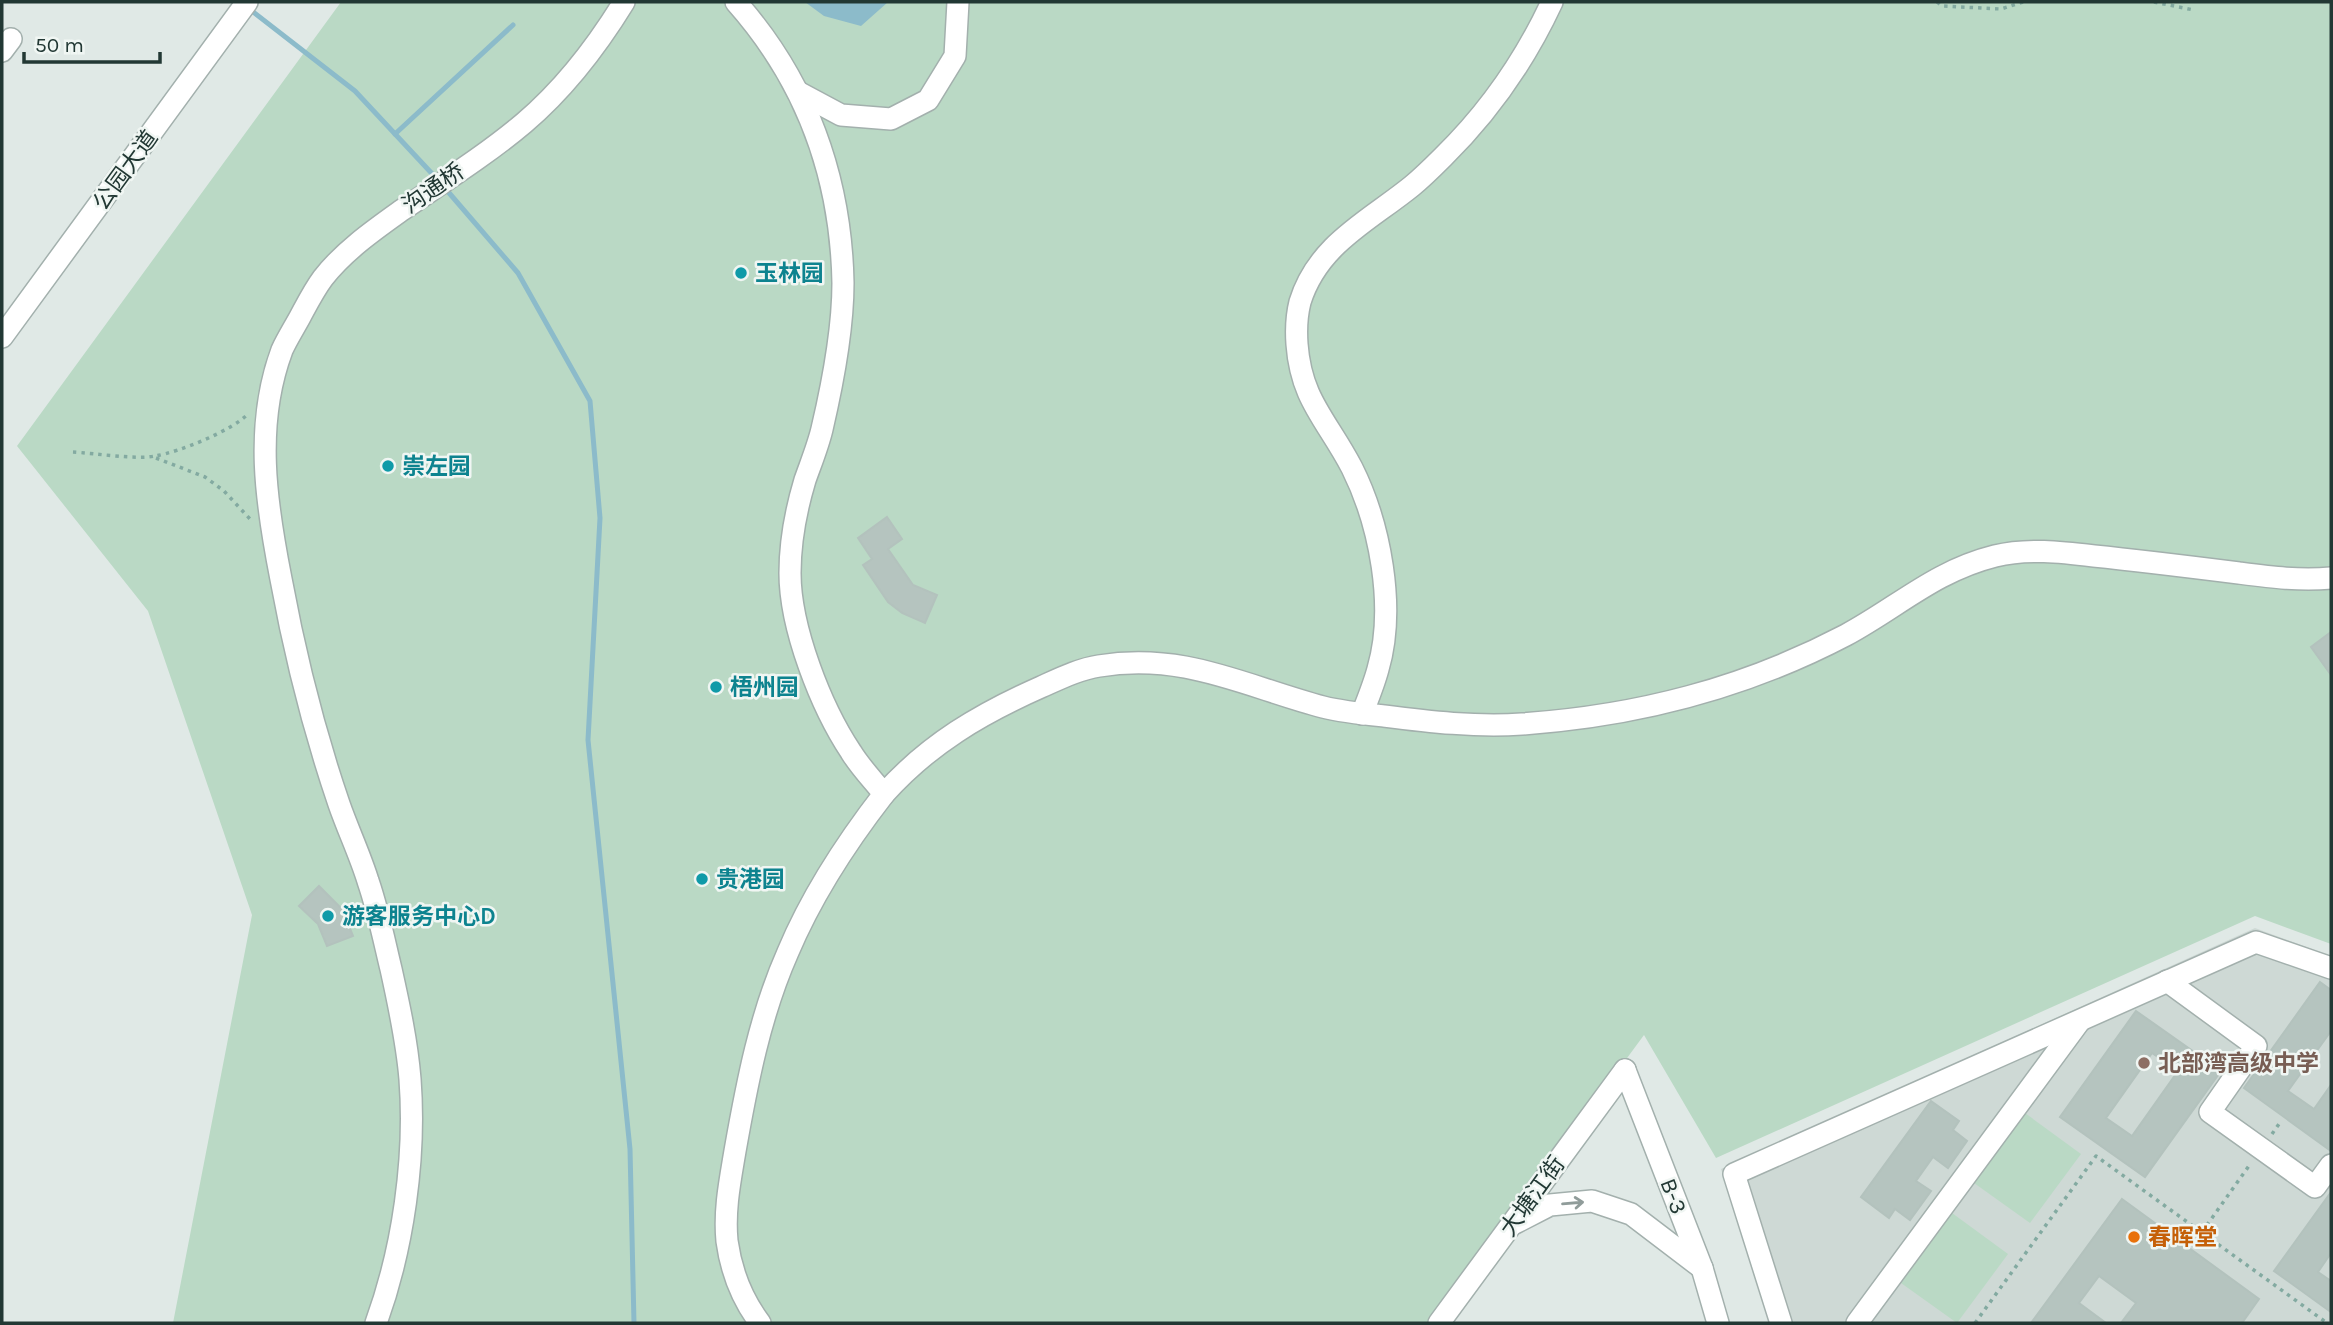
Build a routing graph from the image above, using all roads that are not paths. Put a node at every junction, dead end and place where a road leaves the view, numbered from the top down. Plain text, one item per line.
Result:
1 (247, 2) edge
2 (624, 2) edge
3 (736, 2) edge
4 (958, 2) edge
5 (1552, 2) edge
6 (798, 92) junction
7 (2, 337) edge
8 (2331, 578) edge
9 (1362, 714) junction
10 (884, 794) junction
11 (2331, 968) edge
12 (2168, 981) junction
13 (2081, 1020) junction
14 (1625, 1070) joint
15 (2331, 1165) edge
16 (1510, 1226) junction
17 (1702, 1268) junction
18 (376, 1323) edge
19 (760, 1323) edge
20 (1440, 1323) edge
21 (1718, 1323) edge
22 (1781, 1323) edge
23 (1857, 1323) edge

1 - 7 street, 公园大道
2 - 18 street, 沟通桥
3 - 6 street
4 - 6 street
5 - 9 street
6 - 10 street
8 - 9 street
9 - 10 street
10 - 19 street
11 - 12 street
12 - 13 street
12 - 15 street
13 - 22 street
13 - 23 street
14 - 16 street, 大塘江街
14 - 17 street, B-3
16 -> 17 street
16 - 20 street, 大塘江街
17 - 21 street, B-3

